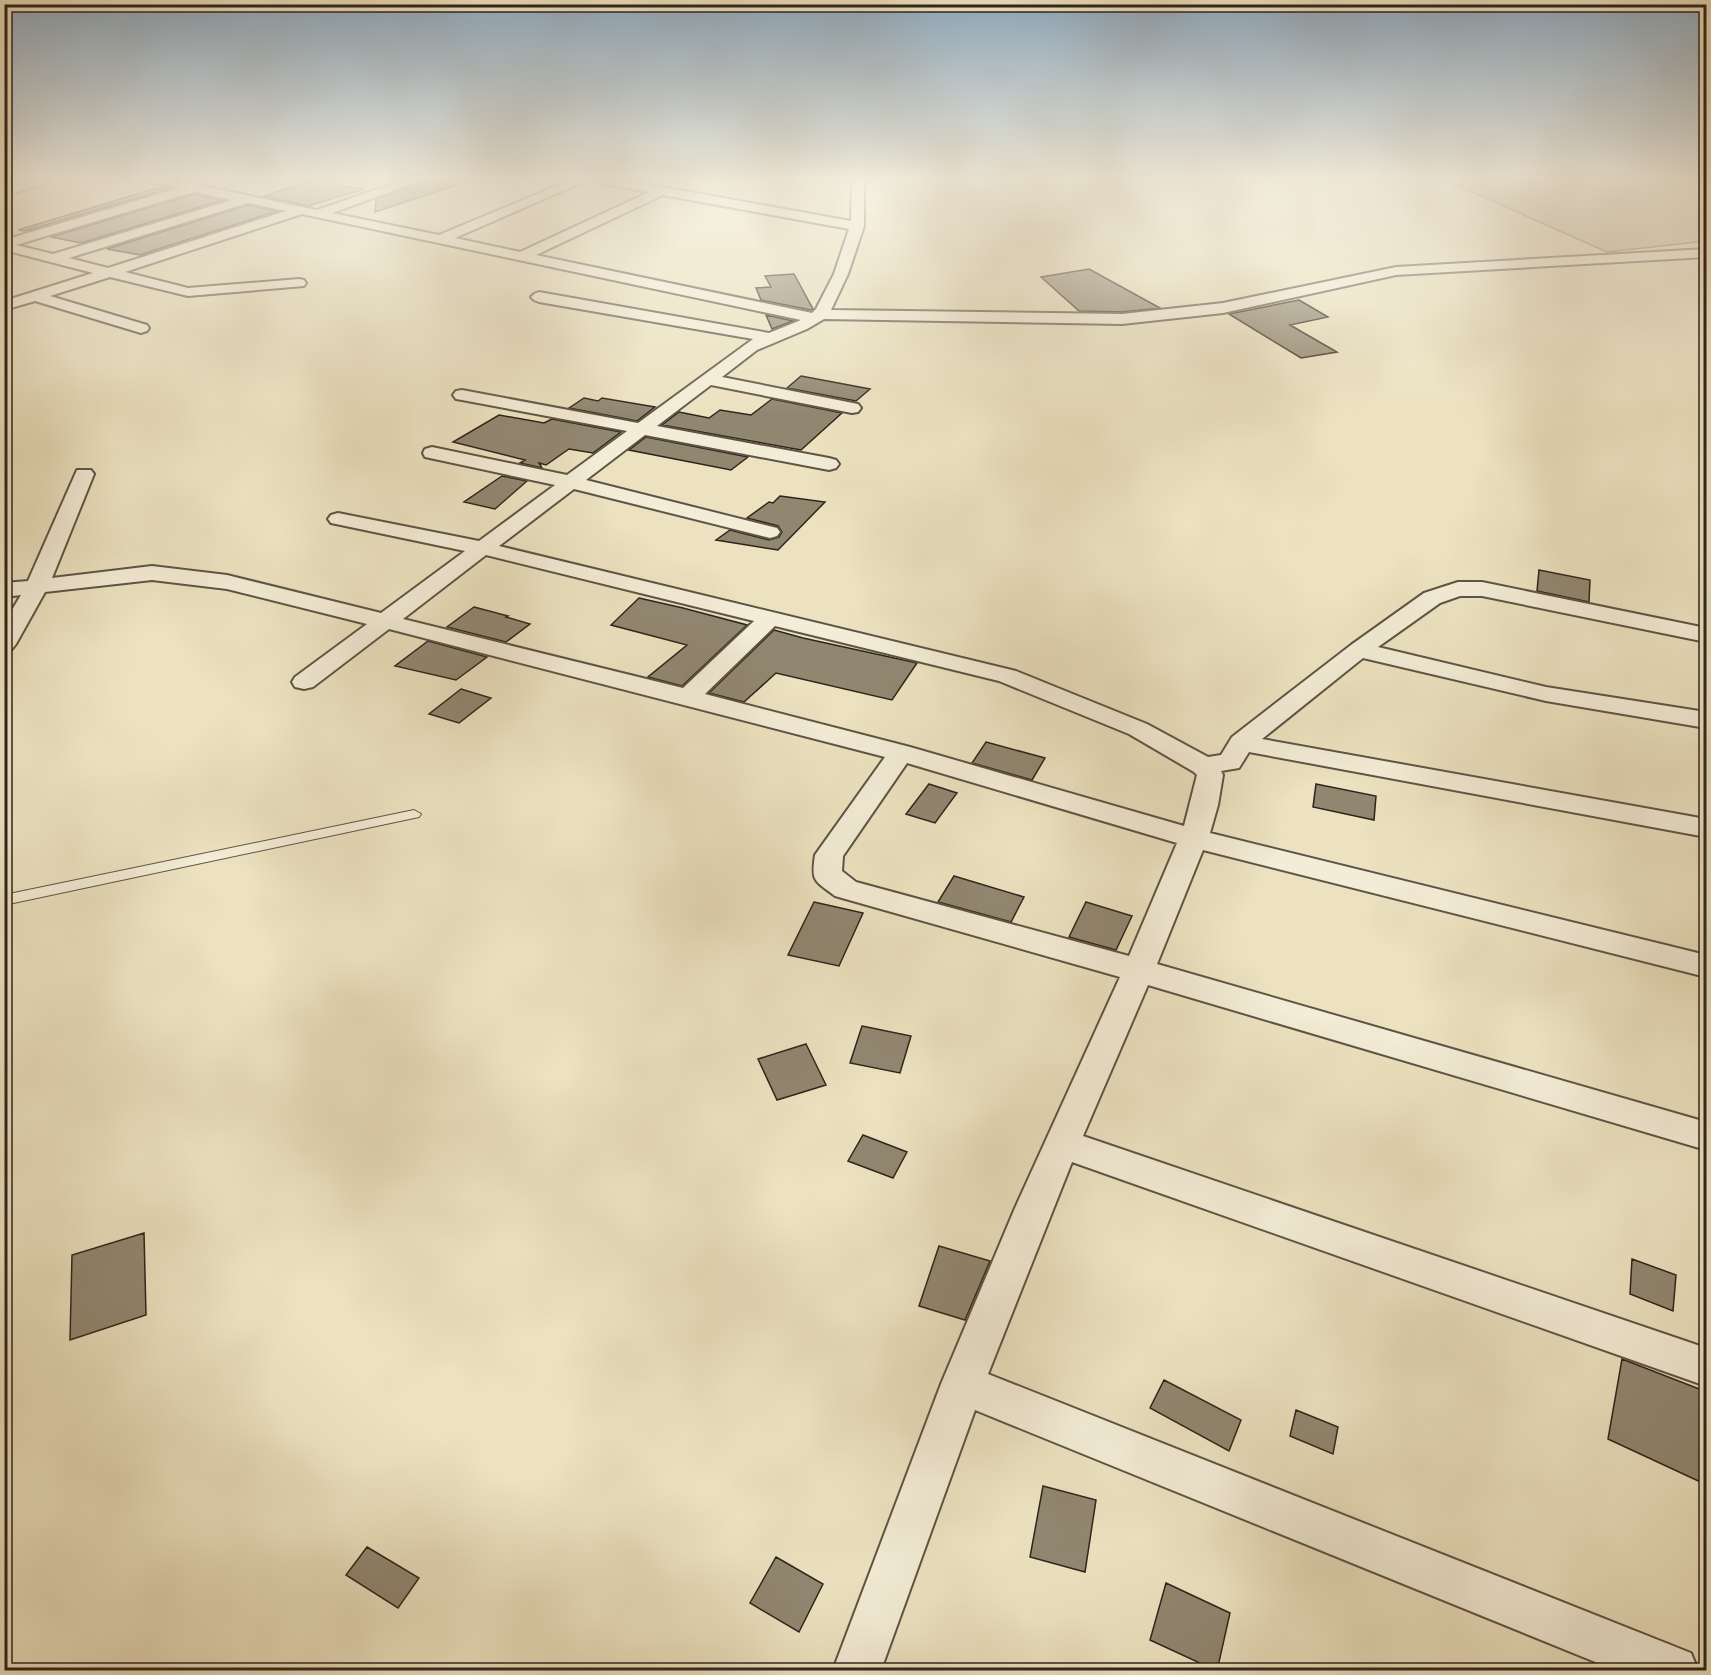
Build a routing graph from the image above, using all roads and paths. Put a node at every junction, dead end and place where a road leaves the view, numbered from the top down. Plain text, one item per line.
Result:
1 (50, 257) edge
2 (155, 257) edge
3 (529, 257) edge
4 (846, 257) edge
5 (1649, 257) edge
6 (53, 258) joint
7 (109, 272) junction
8 (299, 283) dead end
9 (34, 296) junction
10 (539, 297) dead end
11 (4, 306) edge
12 (818, 316) junction
13 (141, 328) dead end
14 (767, 337) junction
15 (708, 379) junction
16 (462, 395) dead end
17 (852, 408) dead end
18 (640, 430) junction
19 (432, 453) dead end
20 (829, 464) dead end
21 (84, 474) dead end
22 (570, 482) junction
23 (338, 519) dead end
24 (770, 532) dead end
25 (482, 548) junction
26 (38, 584) junction
27 (4, 590) edge
28 (771, 618) junction
29 (383, 622) junction
30 (1707, 635) edge
31 (4, 644) edge
32 (1359, 650) junction
33 (304, 682) dead end
34 (688, 697) junction
35 (1707, 720) edge
36 (1241, 743) junction
37 (901, 753) junction
38 (1204, 766) junction
39 (414, 814) dead end
40 (1707, 828) edge
41 (1193, 838) junction
42 (4, 900) edge
43 (1707, 966) edge
44 (1140, 970) junction
45 (1707, 1136) edge
46 (1062, 1144) junction
47 (1707, 1366) edge
48 (962, 1384) junction
49 (857, 1671) edge
50 (1674, 1671) edge

1 - 6 street
2 - 7 street
3 - 12 street
4 - 12 street
5 - 12 street
6 - 7 street
7 - 8 street
7 - 9 street
9 - 11 street
9 - 13 street
10 - 14 street
12 - 14 street
14 - 15 street
15 - 17 street
15 - 18 street
16 - 18 street
18 - 20 street
18 - 22 street
19 - 22 street
21 - 26 street
22 - 24 street
22 - 25 street
23 - 25 street
25 - 28 street
25 - 29 street
26 - 27 street
26 - 29 street
26 - 31 street
28 - 34 street
28 - 38 street
29 - 33 street
29 - 34 street
30 - 32 street
32 - 35 street
32 - 36 street
34 - 37 street
36 - 38 street
36 - 40 street
37 - 41 street
37 - 44 street
38 - 41 street
39 - 42 lane
41 - 43 street
41 - 44 street
44 - 45 street
44 - 46 street
46 - 47 street
46 - 48 street
48 - 49 street
48 - 50 street

